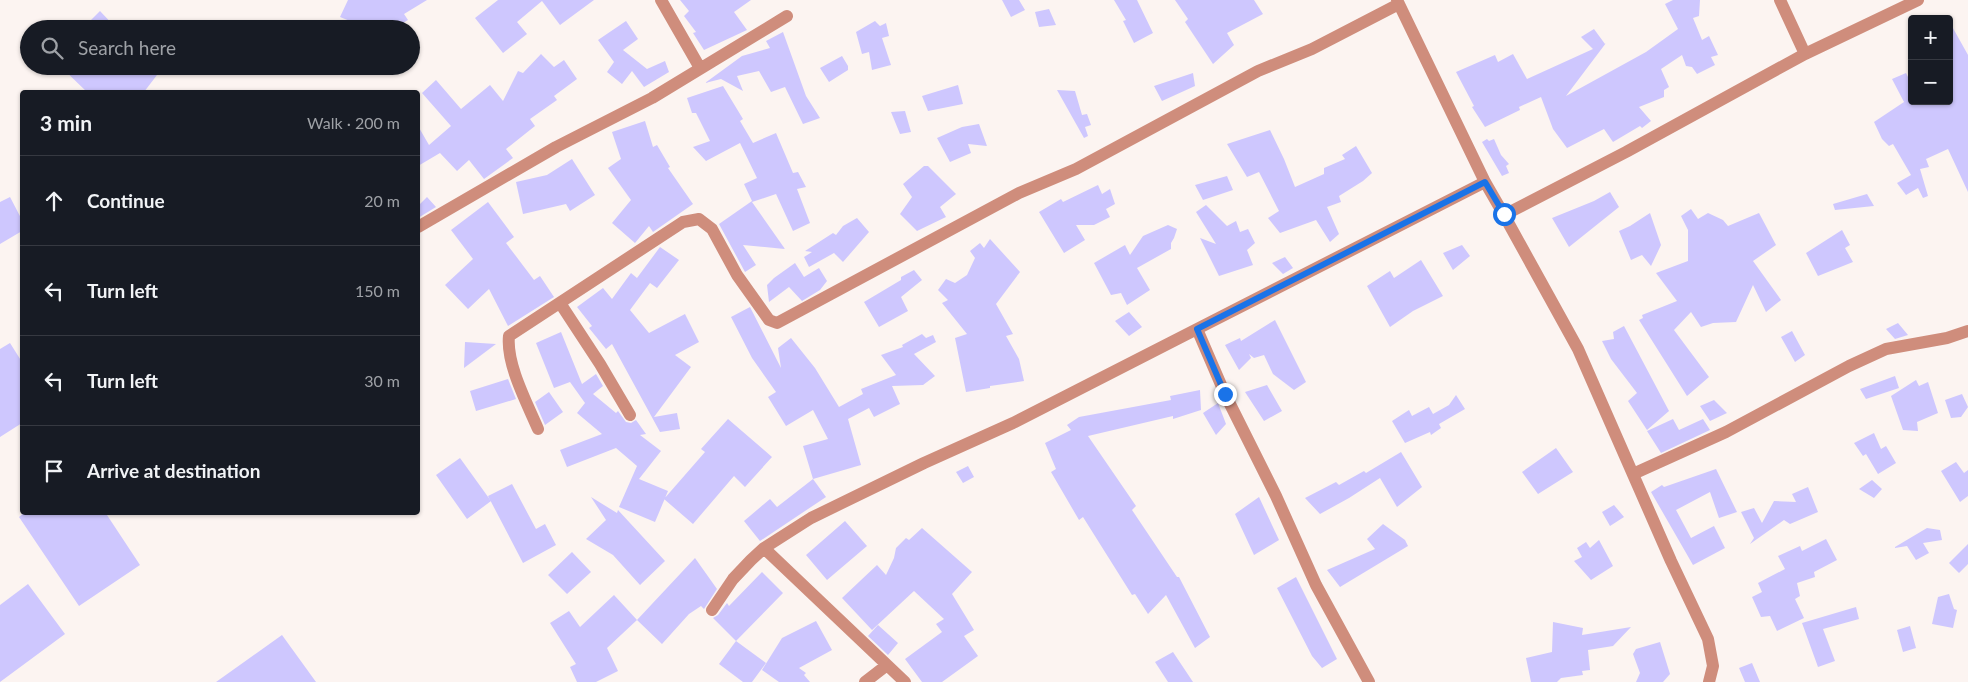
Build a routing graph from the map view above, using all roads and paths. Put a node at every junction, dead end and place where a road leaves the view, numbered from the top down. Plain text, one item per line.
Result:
1 (661, 0) edge
2 (1780, 0) edge
3 (1918, 0) edge
4 (1398, 2) edge
5 (787, 16) dead end
6 (1805, 54) junction
7 (700, 68) junction
8 (1485, 182) junction
9 (1504, 214) junction
10 (420, 226) edge
11 (560, 304) junction
12 (1197, 329) junction
13 (1968, 332) edge
14 (630, 416) dead end
15 (538, 429) dead end
16 (1633, 474) junction
17 (764, 548) junction
18 (712, 610) dead end
19 (887, 665) junction
20 (865, 682) edge
21 (905, 682) edge
22 (1369, 682) edge
23 (1709, 682) edge

1 - 7 street
2 - 6 street
3 - 6 street
4 - 8 street
4 - 11 street
5 - 7 street
6 - 9 street
7 - 10 street
8 - 9 street
8 - 12 street
9 - 16 street
11 - 14 street
11 - 15 street
12 - 17 street
12 - 22 street
13 - 16 street
16 - 23 street
17 - 18 street
17 - 19 street
19 - 20 street
19 - 21 street

